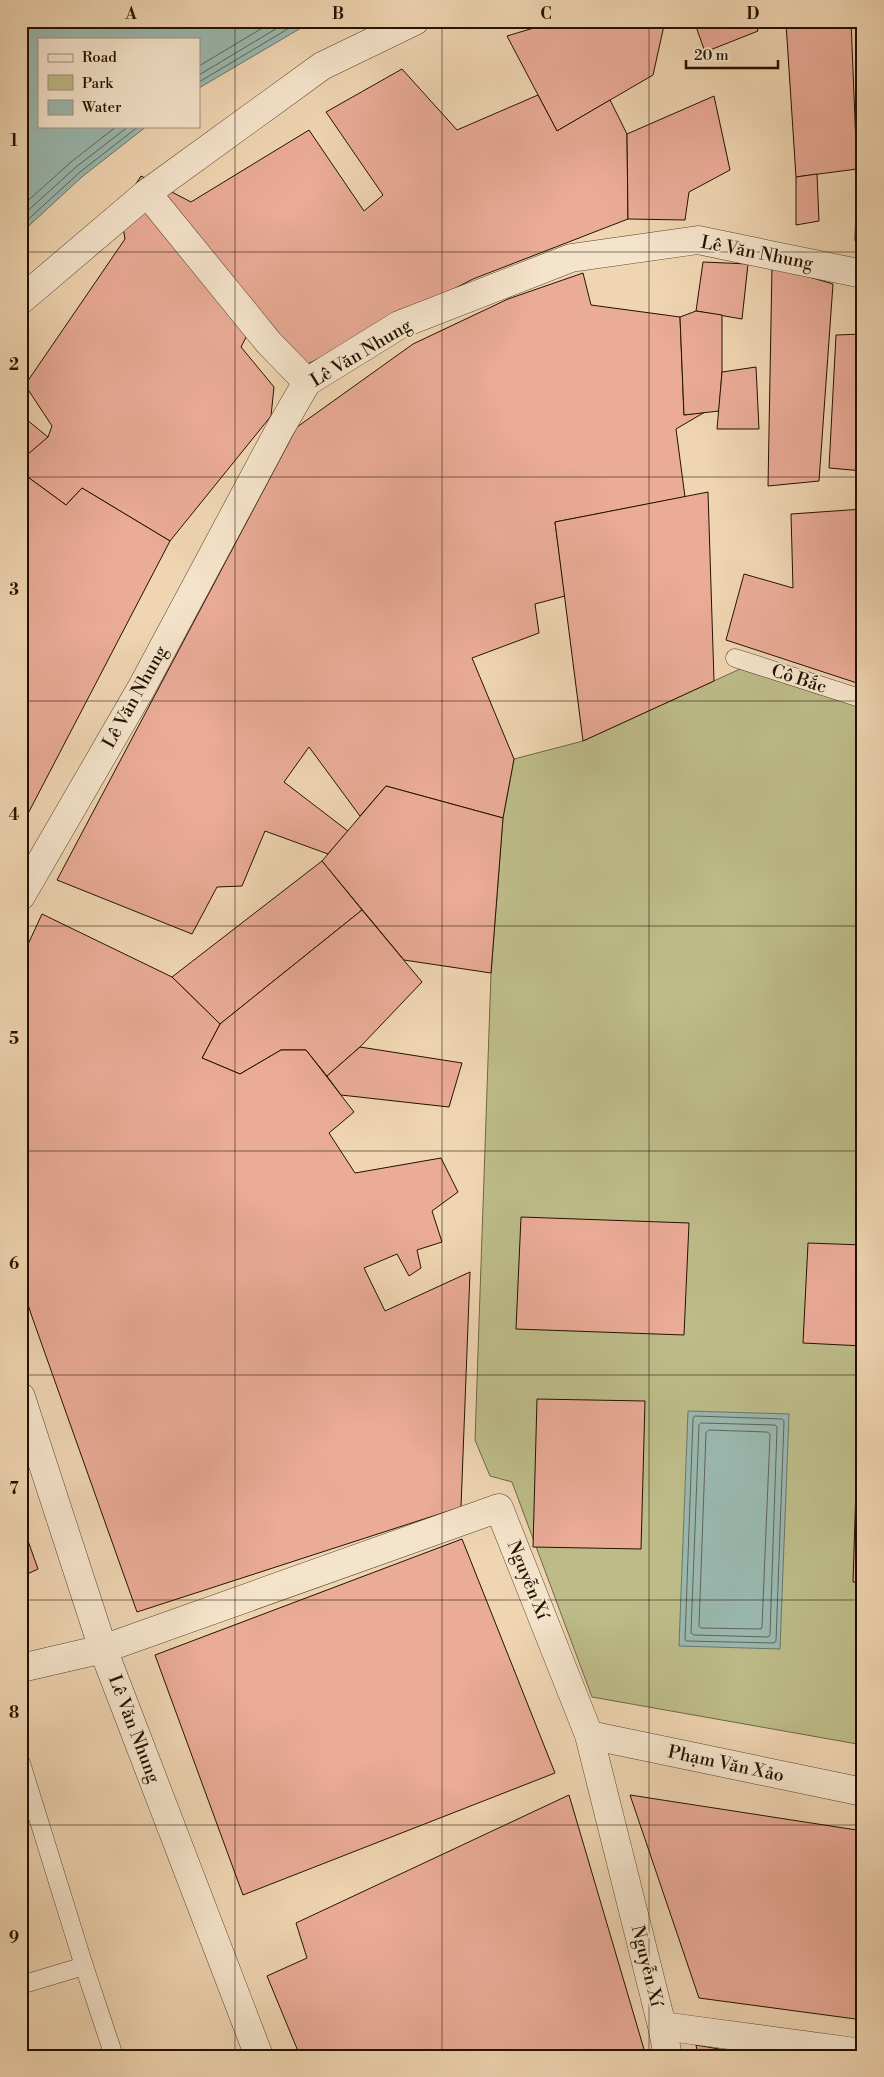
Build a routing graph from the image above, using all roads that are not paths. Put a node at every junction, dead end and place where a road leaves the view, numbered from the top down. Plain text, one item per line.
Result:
1 (415, 21) edge
2 (147, 193) junction
3 (863, 274) edge
4 (21, 300) edge
5 (307, 382) junction
6 (735, 658) dead end
7 (863, 699) edge
8 (21, 896) edge
9 (21, 1397) edge
10 (103, 1649) junction
11 (21, 1668) edge
12 (590, 1735) junction
13 (21, 1764) edge
14 (863, 1792) edge
15 (84, 1966) junction
16 (21, 1985) edge
17 (662, 2026) junction
18 (863, 2053) edge
19 (114, 2056) edge
20 (259, 2056) edge
21 (668, 2056) edge

1 - 2 street
2 - 4 street
2 - 5 street
3 - 5 street, Lê Văn Nhung
5 - 8 street, Lê Văn Nhung
6 - 7 lane, Cô Bắc
9 - 10 street, Lê Văn Nhung
10 - 11 street
10 - 12 street, Nguyễn Xí
10 - 20 street, Lê Văn Nhung
12 - 14 street, Phạm Văn Xảo
12 - 17 street, Nguyễn Xí
13 - 15 lane
15 - 16 lane
15 - 19 lane
17 - 18 street
17 - 21 street, Nguyễn Xí

